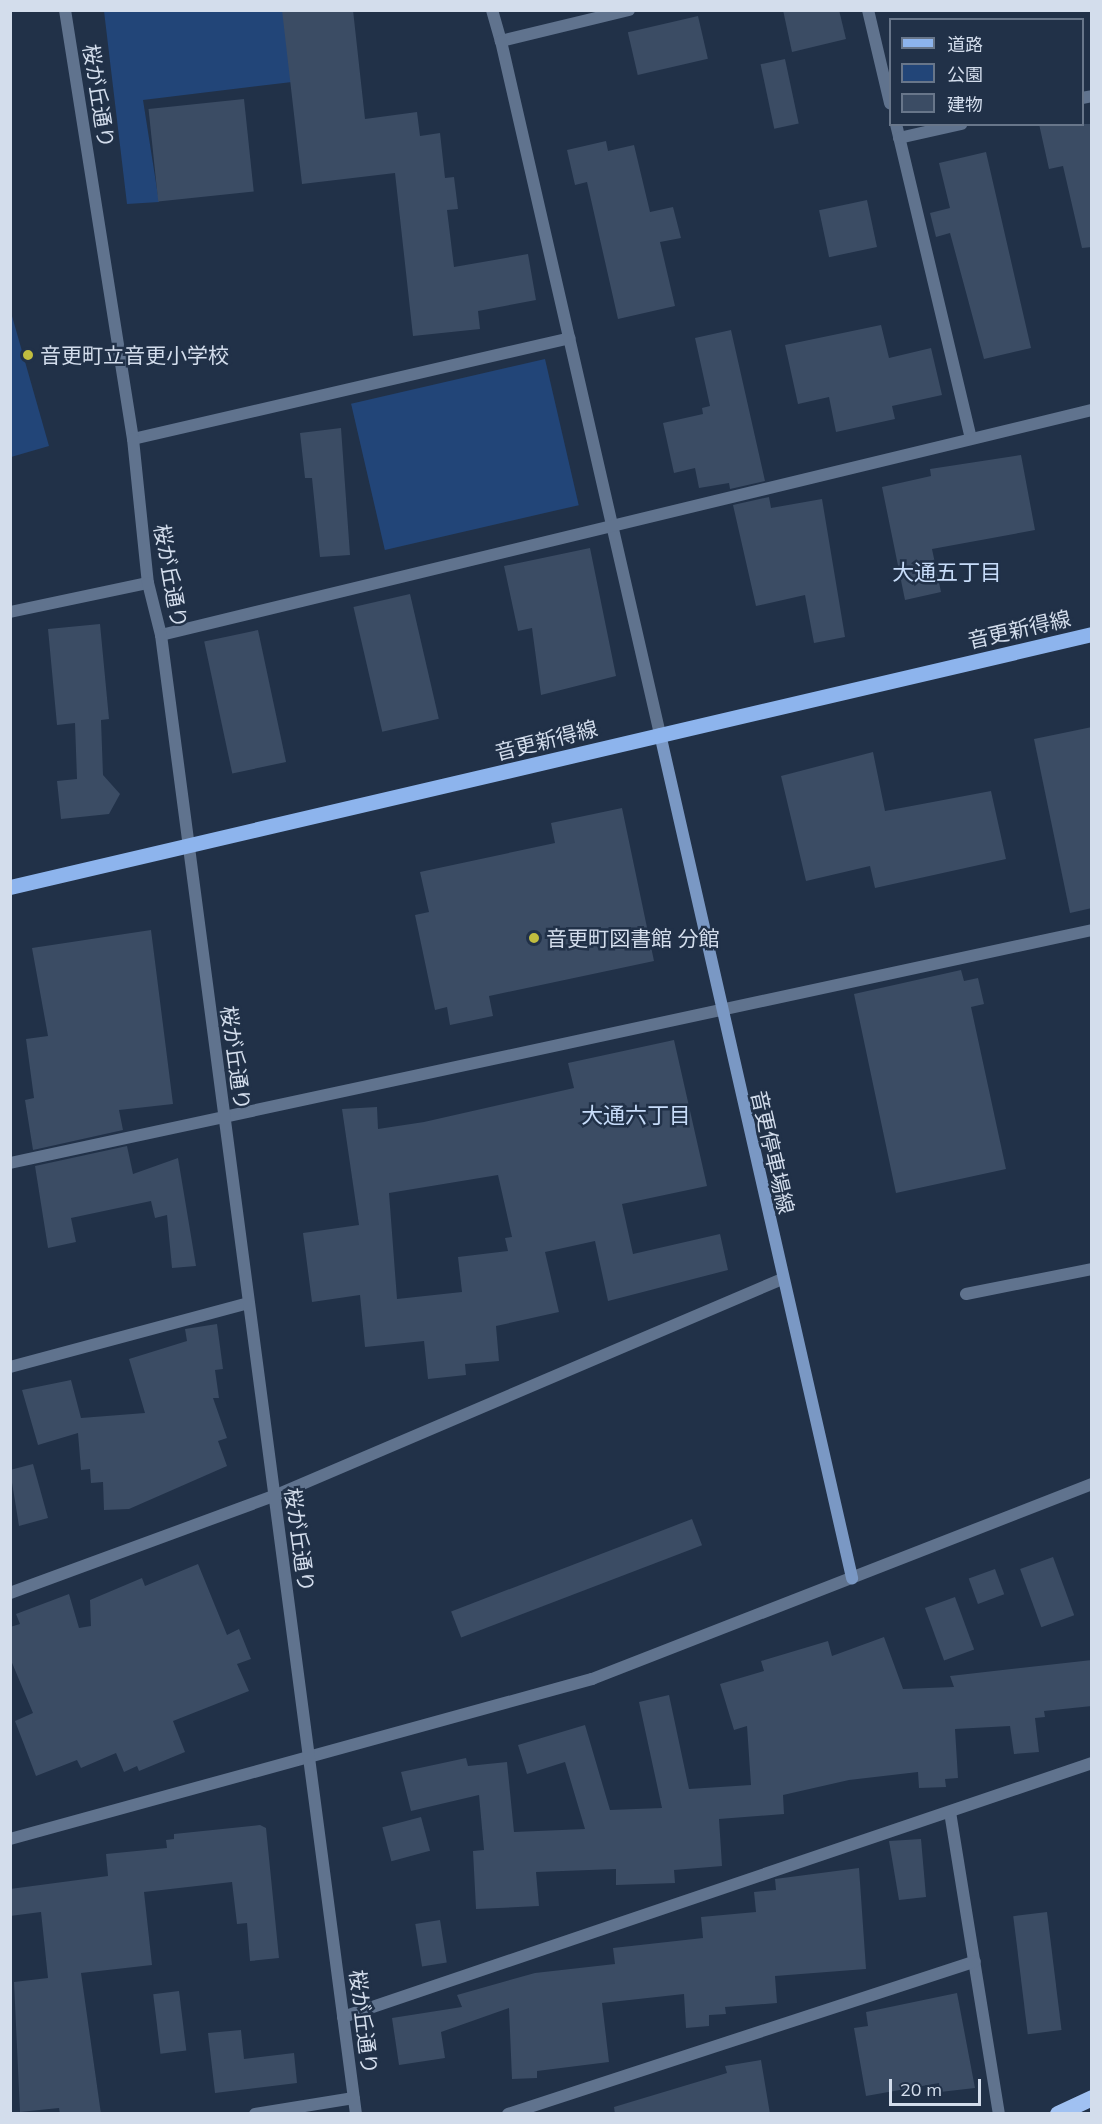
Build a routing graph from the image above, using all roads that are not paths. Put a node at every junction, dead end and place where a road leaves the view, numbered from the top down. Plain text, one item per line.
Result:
1 (65, 10) edge
2 (492, 10) edge
3 (628, 10) edge
4 (868, 10) edge
5 (501, 41) junction
6 (889, 95) edge
7 (896, 126) edge
8 (952, 126) edge
9 (899, 138) junction
10 (569, 338) junction
11 (1092, 410) edge
12 (971, 438) junction
13 (133, 439) junction
14 (611, 522) junction
15 (148, 583) junction
16 (10, 612) edge
17 (1092, 634) edge
18 (161, 635) junction
19 (660, 734) junction
20 (189, 848) junction
21 (10, 887) edge
22 (1092, 930) edge
23 (721, 1011) junction
24 (225, 1120) junction
25 (10, 1163) edge
26 (1092, 1269) edge
27 (782, 1279) junction
28 (966, 1294) dead end
29 (249, 1303) junction
30 (10, 1367) edge
31 (1092, 1484) edge
32 (274, 1496) junction
33 (852, 1578) junction
34 (10, 1593) edge
35 (309, 1757) junction
36 (1092, 1763) edge
37 (950, 1812) junction
38 (10, 1839) edge
39 (975, 1961) junction
40 (343, 2017) junction
41 (354, 2098) junction
42 (1092, 2098) edge
43 (255, 2114) edge
44 (356, 2114) edge
45 (508, 2114) edge
46 (999, 2114) edge
47 (1058, 2114) edge

1 - 13 street, 桜が丘通り
2 - 5 street
3 - 5 street
4 - 6 street
5 - 10 street
7 - 9 street
8 - 9 street
9 - 12 street
10 - 13 street
10 - 14 street
11 - 12 street
12 - 14 street
13 - 15 street, 桜が丘通り
14 - 18 street
14 - 19 street
15 - 16 street
15 - 18 street, 桜が丘通り
17 - 19 main road, 音更新得線
18 - 20 street, 桜が丘通り
19 - 20 main road, 音更新得線
19 - 23 main road, 音更停車場線
20 - 21 main road, 音更新得線
20 - 24 street, 桜が丘通り
22 - 23 street
23 - 24 street
23 - 27 main road, 音更停車場線
24 - 25 street
24 - 29 street, 桜が丘通り
26 - 28 street
27 - 32 street
27 - 33 main road, 音更停車場線
29 - 30 street
29 - 32 street, 桜が丘通り
31 - 33 street
32 - 34 street
32 - 35 street, 桜が丘通り
33 - 35 street
35 - 38 street
35 - 40 street, 桜が丘通り
36 - 37 street
37 - 39 street
37 - 40 street
39 - 45 street
39 - 46 street
40 - 41 street, 桜が丘通り
41 - 43 street
41 - 44 street, 桜が丘通り
42 - 47 highway

